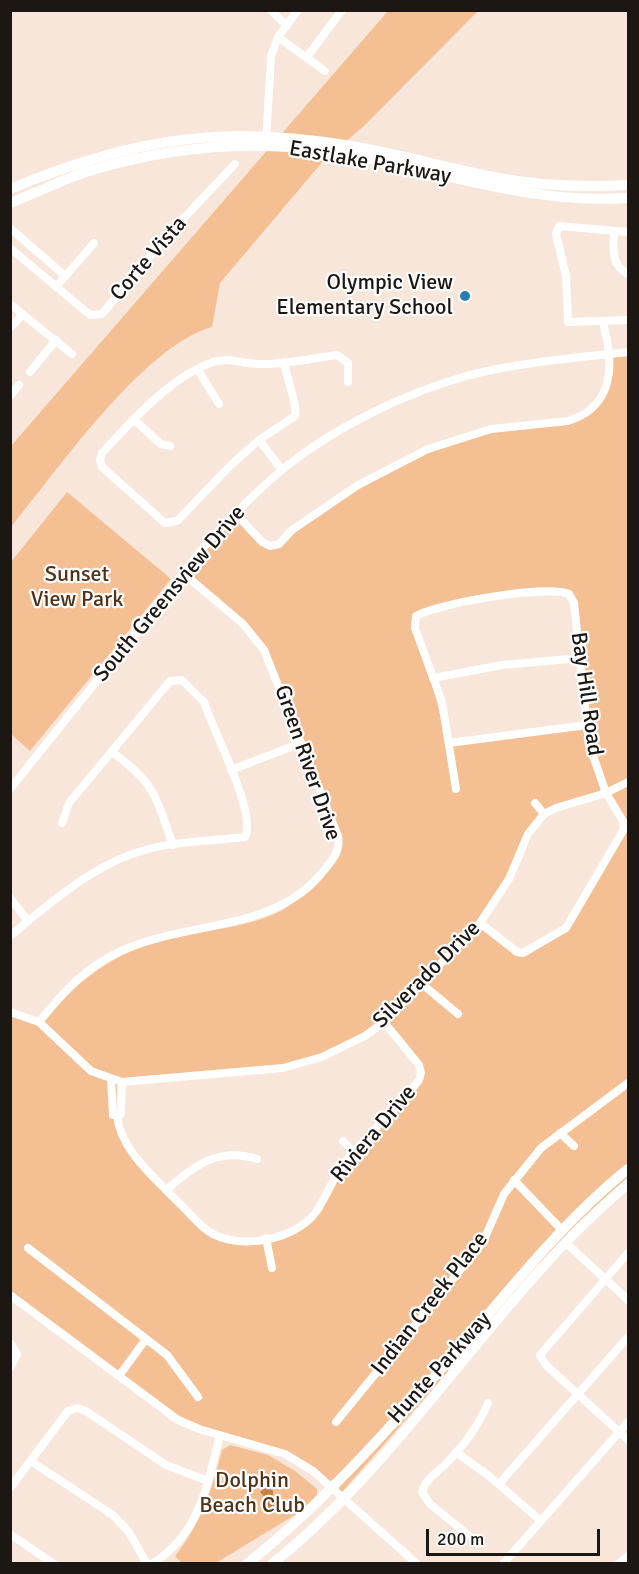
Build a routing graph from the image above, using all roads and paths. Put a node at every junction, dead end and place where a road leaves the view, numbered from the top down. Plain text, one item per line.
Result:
1 (271, 10) edge
2 (298, 10) edge
3 (342, 10) edge
4 (286, 26) junction
5 (278, 37) junction
6 (307, 57) junction
7 (326, 71) dead end
8 (266, 141) junction
9 (235, 164) dead end
10 (415, 165) junction
11 (628, 186) edge
12 (10, 189) edge
13 (628, 198) edge
14 (10, 203) edge
15 (628, 232) edge
16 (614, 233) junction
17 (12, 235) edge
18 (94, 243) dead end
19 (10, 248) edge
20 (628, 274) edge
21 (65, 276) junction
22 (56, 287) junction
23 (10, 304) edge
24 (22, 314) junction
25 (628, 320) edge
26 (603, 321) junction
27 (10, 328) edge
28 (56, 340) junction
29 (628, 352) edge
30 (72, 354) dead end
31 (609, 354) junction
32 (284, 362) junction
33 (198, 370) junction
34 (30, 372) dead end
35 (348, 382) dead end
36 (19, 385) dead end
37 (10, 396) edge
38 (219, 404) dead end
39 (133, 419) junction
40 (259, 441) junction
41 (170, 446) dead end
42 (282, 470) junction
43 (235, 513) junction
44 (183, 573) junction
45 (580, 658) junction
46 (433, 678) junction
47 (587, 725) junction
48 (301, 743) junction
49 (450, 743) junction
50 (112, 752) junction
51 (231, 770) junction
52 (628, 782) edge
53 (10, 789) edge
54 (456, 789) dead end
55 (606, 794) junction
56 (535, 803) dead end
57 (544, 814) junction
58 (62, 823) dead end
59 (173, 845) junction
60 (10, 898) edge
61 (28, 921) junction
62 (480, 923) junction
63 (10, 936) edge
64 (422, 984) junction
65 (10, 1012) edge
66 (458, 1014) dead end
67 (39, 1022) junction
68 (384, 1022) junction
69 (111, 1079) junction
70 (122, 1082) junction
71 (628, 1084) edge
72 (117, 1115) junction
73 (560, 1133) junction
74 (343, 1142) dead end
75 (574, 1146) dead end
76 (354, 1152) junction
77 (257, 1159) dead end
78 (628, 1169) edge
79 (514, 1180) junction
80 (628, 1184) edge
81 (166, 1190) junction
82 (562, 1230) junction
83 (266, 1238) junction
84 (566, 1243) junction
85 (28, 1248) dead end
86 (628, 1253) edge
87 (272, 1268) dead end
88 (605, 1279) junction
89 (10, 1295) edge
90 (628, 1300) edge
91 (628, 1337) edge
92 (146, 1339) junction
93 (10, 1343) edge
94 (10, 1368) edge
95 (119, 1377) junction
96 (578, 1394) junction
97 (198, 1397) dead end
98 (488, 1403) dead end
99 (336, 1422) dead end
100 (628, 1422) edge
101 (620, 1431) junction
102 (220, 1435) junction
103 (628, 1440) edge
104 (456, 1452) junction
105 (32, 1462) junction
106 (208, 1481) junction
107 (499, 1484) junction
108 (10, 1488) edge
109 (332, 1488) junction
110 (343, 1499) junction
111 (541, 1521) junction
112 (10, 1534) edge
113 (478, 1543) dead end
114 (628, 1556) edge
115 (54, 1563) edge
116 (147, 1563) edge
117 (152, 1563) edge
118 (247, 1563) edge
119 (272, 1563) edge
120 (417, 1563) edge
121 (503, 1563) edge
122 (618, 1563) edge

1 - 4 street
2 - 4 street
3 - 6 street
4 - 5 street
5 - 6 street
5 - 8 street
6 - 7 street
8 - 10 main road, Eastlake Parkway
8 - 12 main road, Eastlake Parkway
8 - 14 main road, Eastlake Parkway
9 - 22 street, Corte Vista
10 - 11 main road, Eastlake Parkway
10 - 13 main road, Eastlake Parkway
15 - 16 street
16 - 20 street
16 - 26 street
17 - 21 street
18 - 21 street
19 - 22 street, Corte Vista
21 - 22 street
23 - 24 street
24 - 27 street
24 - 28 street
25 - 26 street
26 - 31 street
28 - 30 street
28 - 34 street
29 - 31 street, South Greensview Drive
31 - 42 street, South Greensview Drive
31 - 43 street
32 - 33 street
32 - 35 street
32 - 40 street
33 - 38 street
33 - 39 street
36 - 37 street
39 - 40 street
39 - 41 street
40 - 42 street
42 - 43 street, South Greensview Drive
43 - 44 street, South Greensview Drive
44 - 48 street, Green River Drive
44 - 53 street, South Greensview Drive
45 - 46 street
45 - 46 street, Bay Hill Road
45 - 47 street, Bay Hill Road
46 - 49 street
47 - 49 street
47 - 55 street, Bay Hill Road
48 - 51 street
48 - 67 street, Green River Drive
49 - 54 street
50 - 51 street
50 - 58 street
50 - 59 street
51 - 59 street
52 - 55 street
55 - 57 street
55 - 62 street, Bay Hill Road
56 - 57 street
57 - 62 street, Silverado Drive
59 - 61 street
60 - 61 street
61 - 63 street
62 - 64 street, Silverado Drive
64 - 66 street
64 - 68 street, Silverado Drive
65 - 67 street, Silverado Drive
67 - 69 street, Silverado Drive
68 - 70 street, Silverado Drive
68 - 76 street, Riviera Drive
69 - 70 street, Silverado Drive
69 - 72 street, Riviera Drive
70 - 72 street
71 - 73 street, Indian Creek Place
72 - 81 street, Riviera Drive
73 - 75 street
73 - 79 street, Indian Creek Place
74 - 76 street
76 - 83 street, Riviera Drive
77 - 81 street
78 - 82 main road, Hunte Parkway
79 - 82 street
79 - 99 street, Indian Creek Place
80 - 84 main road, Hunte Parkway
81 - 83 street, Riviera Drive
82 - 109 main road, Hunte Parkway
83 - 87 street
84 - 88 street
84 - 110 main road, Hunte Parkway
85 - 92 street
86 - 88 street
88 - 90 street
88 - 96 street
89 - 95 street
91 - 96 street
92 - 95 street
92 - 97 street
93 - 94 street
95 - 102 street
96 - 101 street
96 - 107 street
98 - 104 street
100 - 101 street
101 - 103 street
101 - 111 street
102 - 106 street
102 - 109 street
104 - 107 street
104 - 113 street
105 - 106 street
105 - 108 street
105 - 116 street
106 - 117 street
107 - 111 street
109 - 110 street
109 - 118 main road, Hunte Parkway
110 - 119 main road, Hunte Parkway
110 - 120 street
111 - 121 street
112 - 115 street
114 - 122 street

